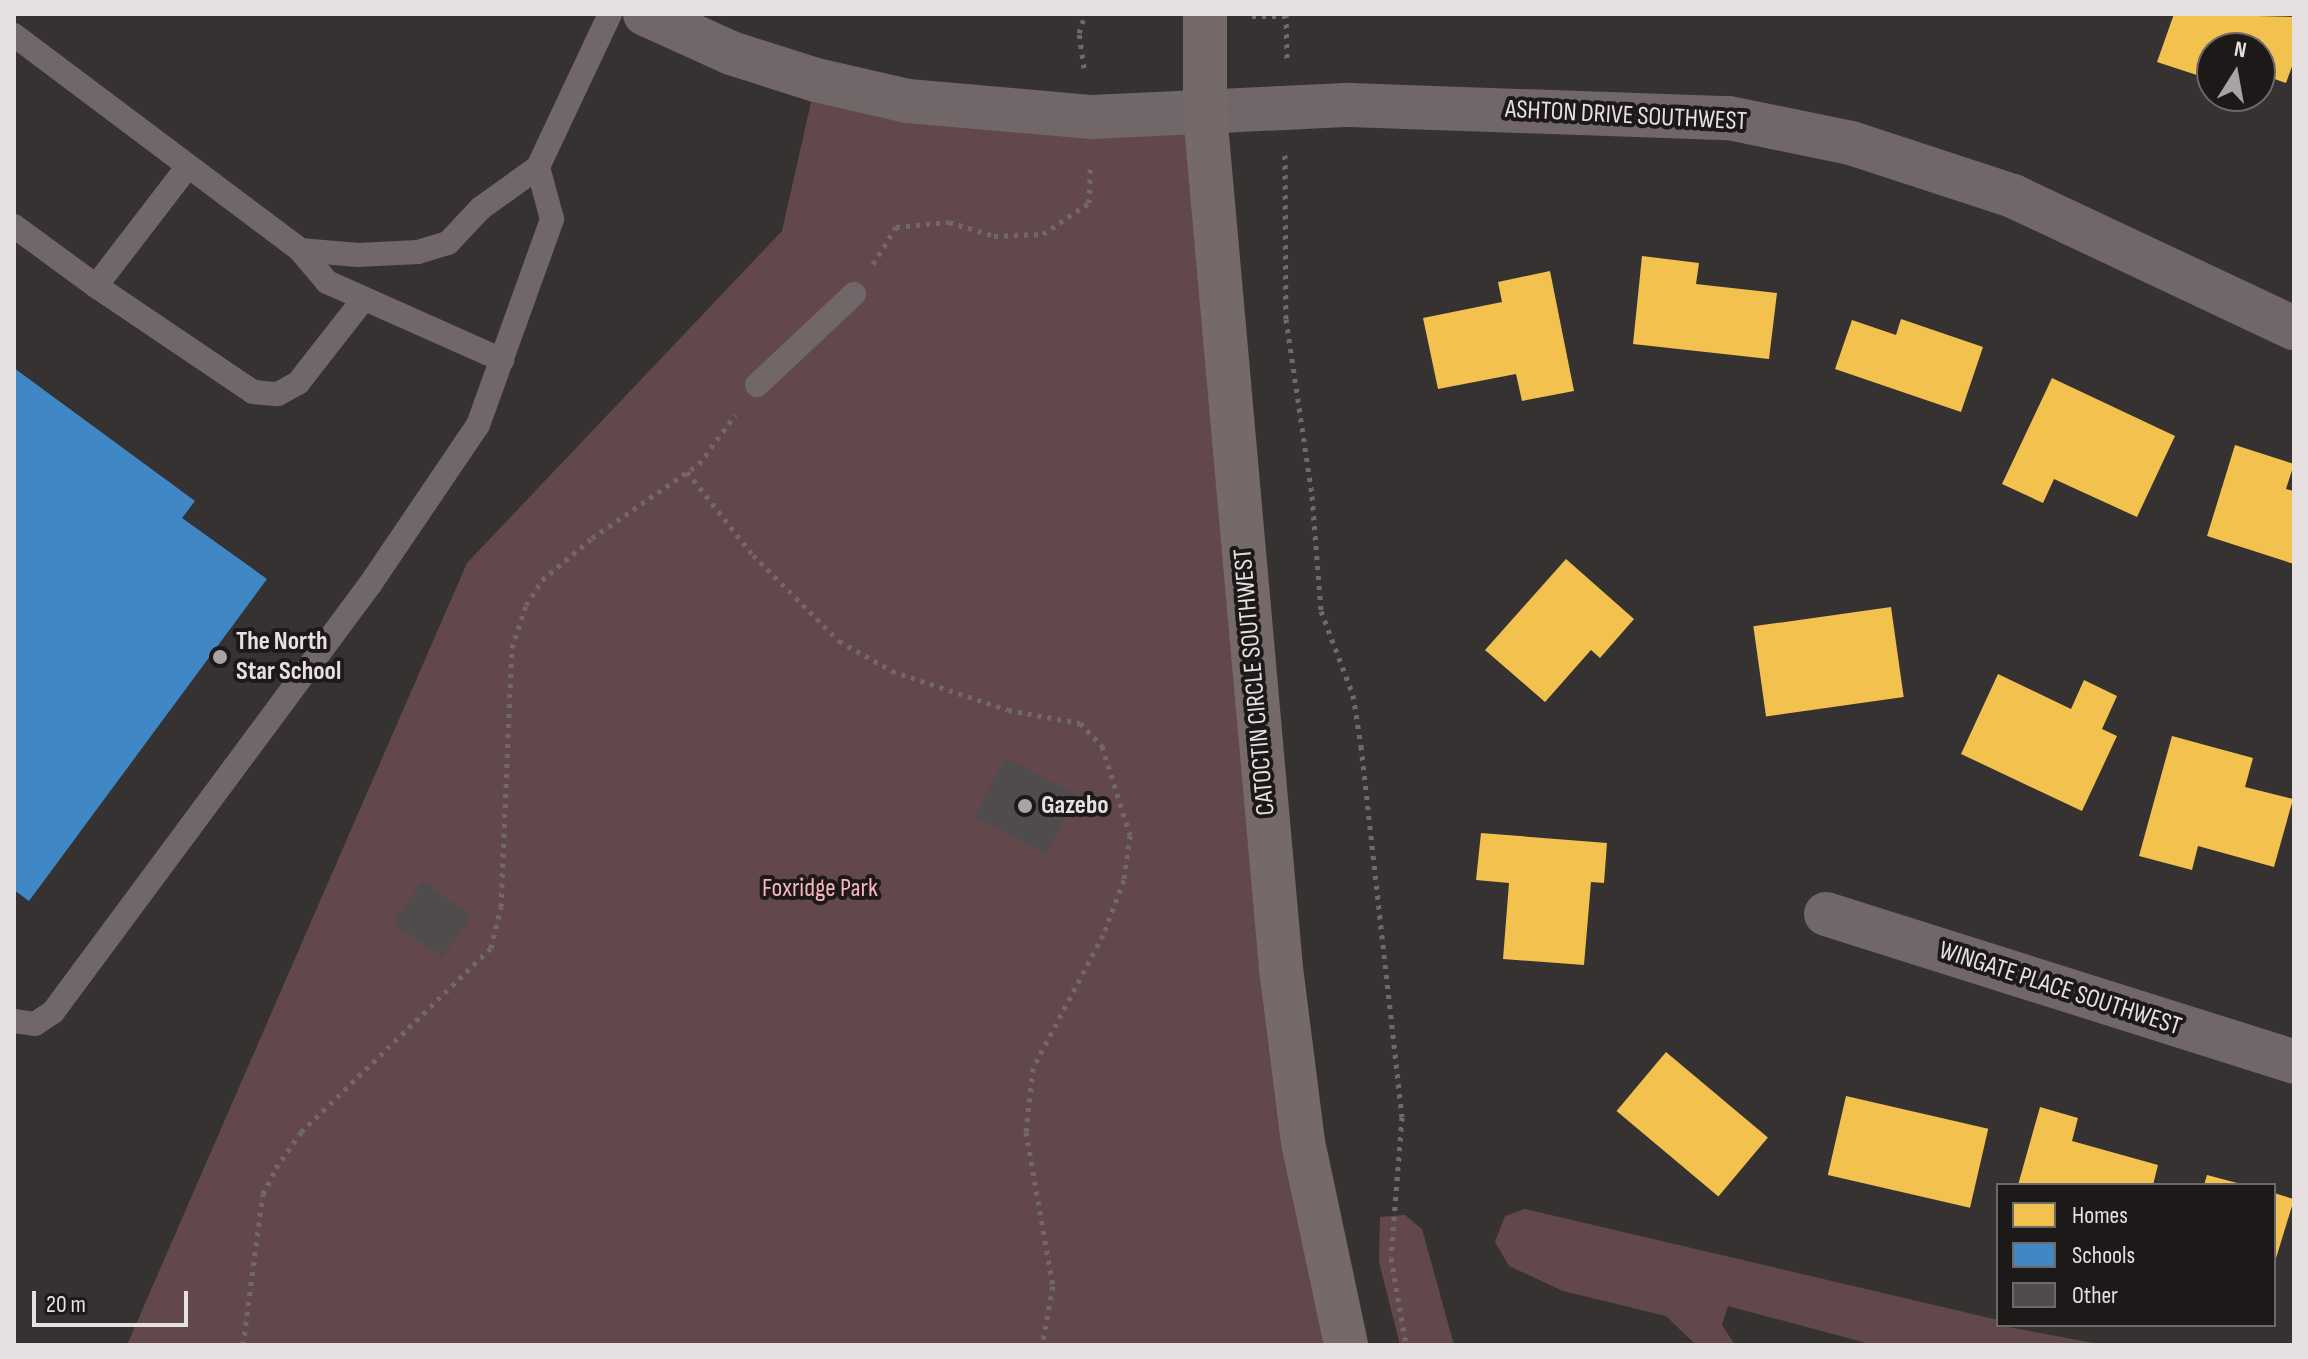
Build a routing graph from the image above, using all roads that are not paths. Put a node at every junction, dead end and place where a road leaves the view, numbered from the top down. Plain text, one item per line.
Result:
1 (610, 14) edge
2 (645, 14) edge
3 (1205, 14) edge
4 (14, 35) edge
5 (1205, 113) junction
6 (188, 166) junction
7 (538, 167) junction
8 (14, 226) edge
9 (300, 250) junction
10 (96, 286) junction
11 (854, 294) road end
12 (362, 301) junction
13 (2294, 328) edge
14 (502, 360) junction
15 (757, 385) road end
16 (1826, 914) dead end
17 (14, 1021) edge
18 (2294, 1062) edge
19 (1346, 1345) edge

1 - 7 lane
2 - 5 street, ASHTON DRIVE SOUTHWEST
3 - 5 main road, CATOCTIN CIRCLE SOUTHWEST
4 - 6 lane
5 - 13 street, ASHTON DRIVE SOUTHWEST
5 - 19 main road, CATOCTIN CIRCLE SOUTHWEST
6 - 9 lane
6 - 10 lane
7 - 9 lane
7 - 14 lane
8 - 10 lane
9 - 12 lane
10 - 12 lane
11 - 15 lane
12 - 14 lane
14 - 17 lane
16 - 18 street, WINGATE PLACE SOUTHWEST

